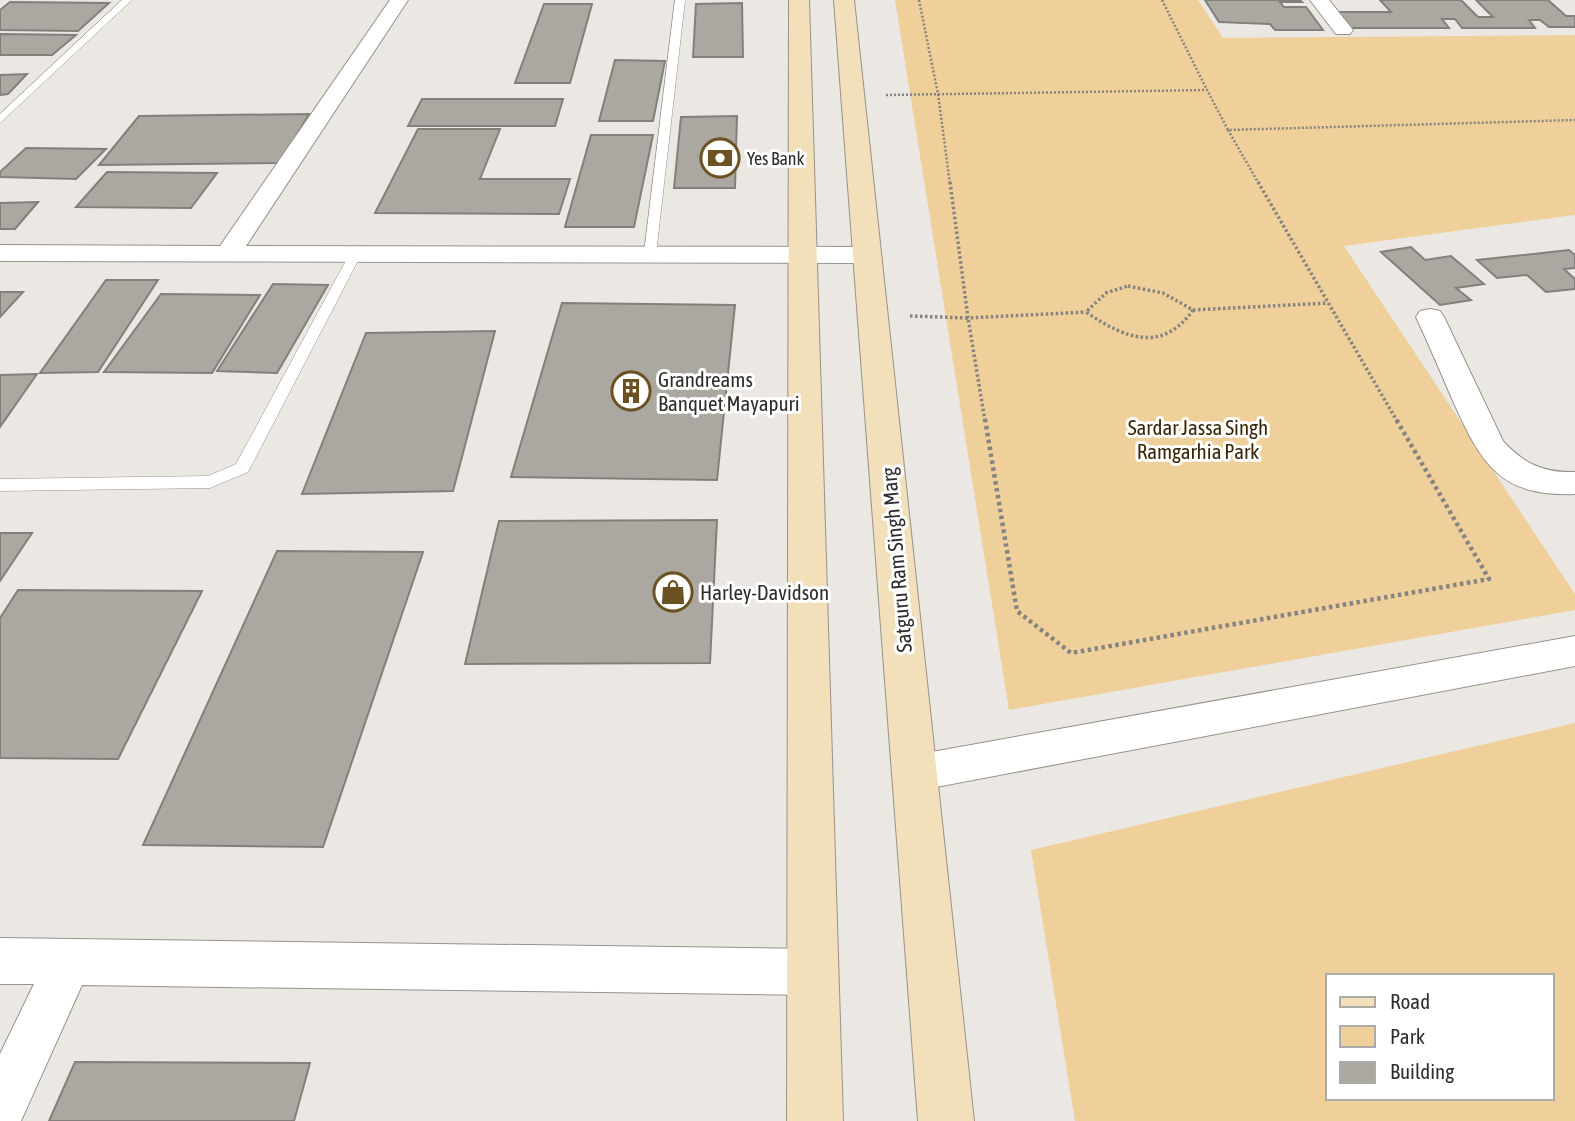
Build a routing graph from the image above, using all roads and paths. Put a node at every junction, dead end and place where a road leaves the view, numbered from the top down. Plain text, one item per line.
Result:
1 (127, 0) edge
2 (399, 0) edge
3 (680, 0) edge
4 (799, 0) edge
5 (844, 0) edge
6 (919, 0) edge
7 (1162, 0) edge
8 (1318, 4) edge
9 (1343, 30) dead end
10 (1207, 90) junction
11 (938, 94) junction
12 (853, 96) junction
13 (0, 120) edge
14 (1575, 120) edge
15 (1228, 130) junction
16 (0, 253) edge
17 (228, 253) junction
18 (356, 253) junction
19 (650, 254) junction
20 (804, 254) junction
21 (868, 255) junction
22 (1328, 303) junction
23 (1193, 310) junction
24 (1086, 312) junction
25 (874, 315) junction
26 (1430, 317) dead end
27 (968, 318) junction
28 (1575, 483) edge
29 (0, 485) edge
30 (1575, 652) edge
31 (915, 773) junction
32 (0, 961) edge
33 (69, 962) junction
34 (813, 972) junction
35 (0, 1110) edge
36 (815, 1121) edge
37 (946, 1121) edge

1 - 13 lane
2 - 17 street
3 - 19 lane
4 - 20 main road
5 - 12 main road, Satguru Ram Singh Marg
6 - 11 path
7 - 10 path
8 - 9 street
10 - 11 path
10 - 15 path
11 - 12 path
11 - 27 path
12 - 21 main road, Satguru Ram Singh Marg
14 - 15 path
15 - 22 path
16 - 17 street
17 - 18 street
18 - 19 street
18 - 29 lane
19 - 20 street
20 - 21 street
20 - 34 main road
21 - 25 main road, Satguru Ram Singh Marg
22 - 23 path
22 - 27 path
23 - 24 path
23 - 24 path
24 - 27 path
25 - 27 path
25 - 31 main road, Satguru Ram Singh Marg
26 - 28 street
30 - 31 street
31 - 37 main road, Satguru Ram Singh Marg
32 - 33 street
33 - 34 street
33 - 35 street
34 - 36 main road

